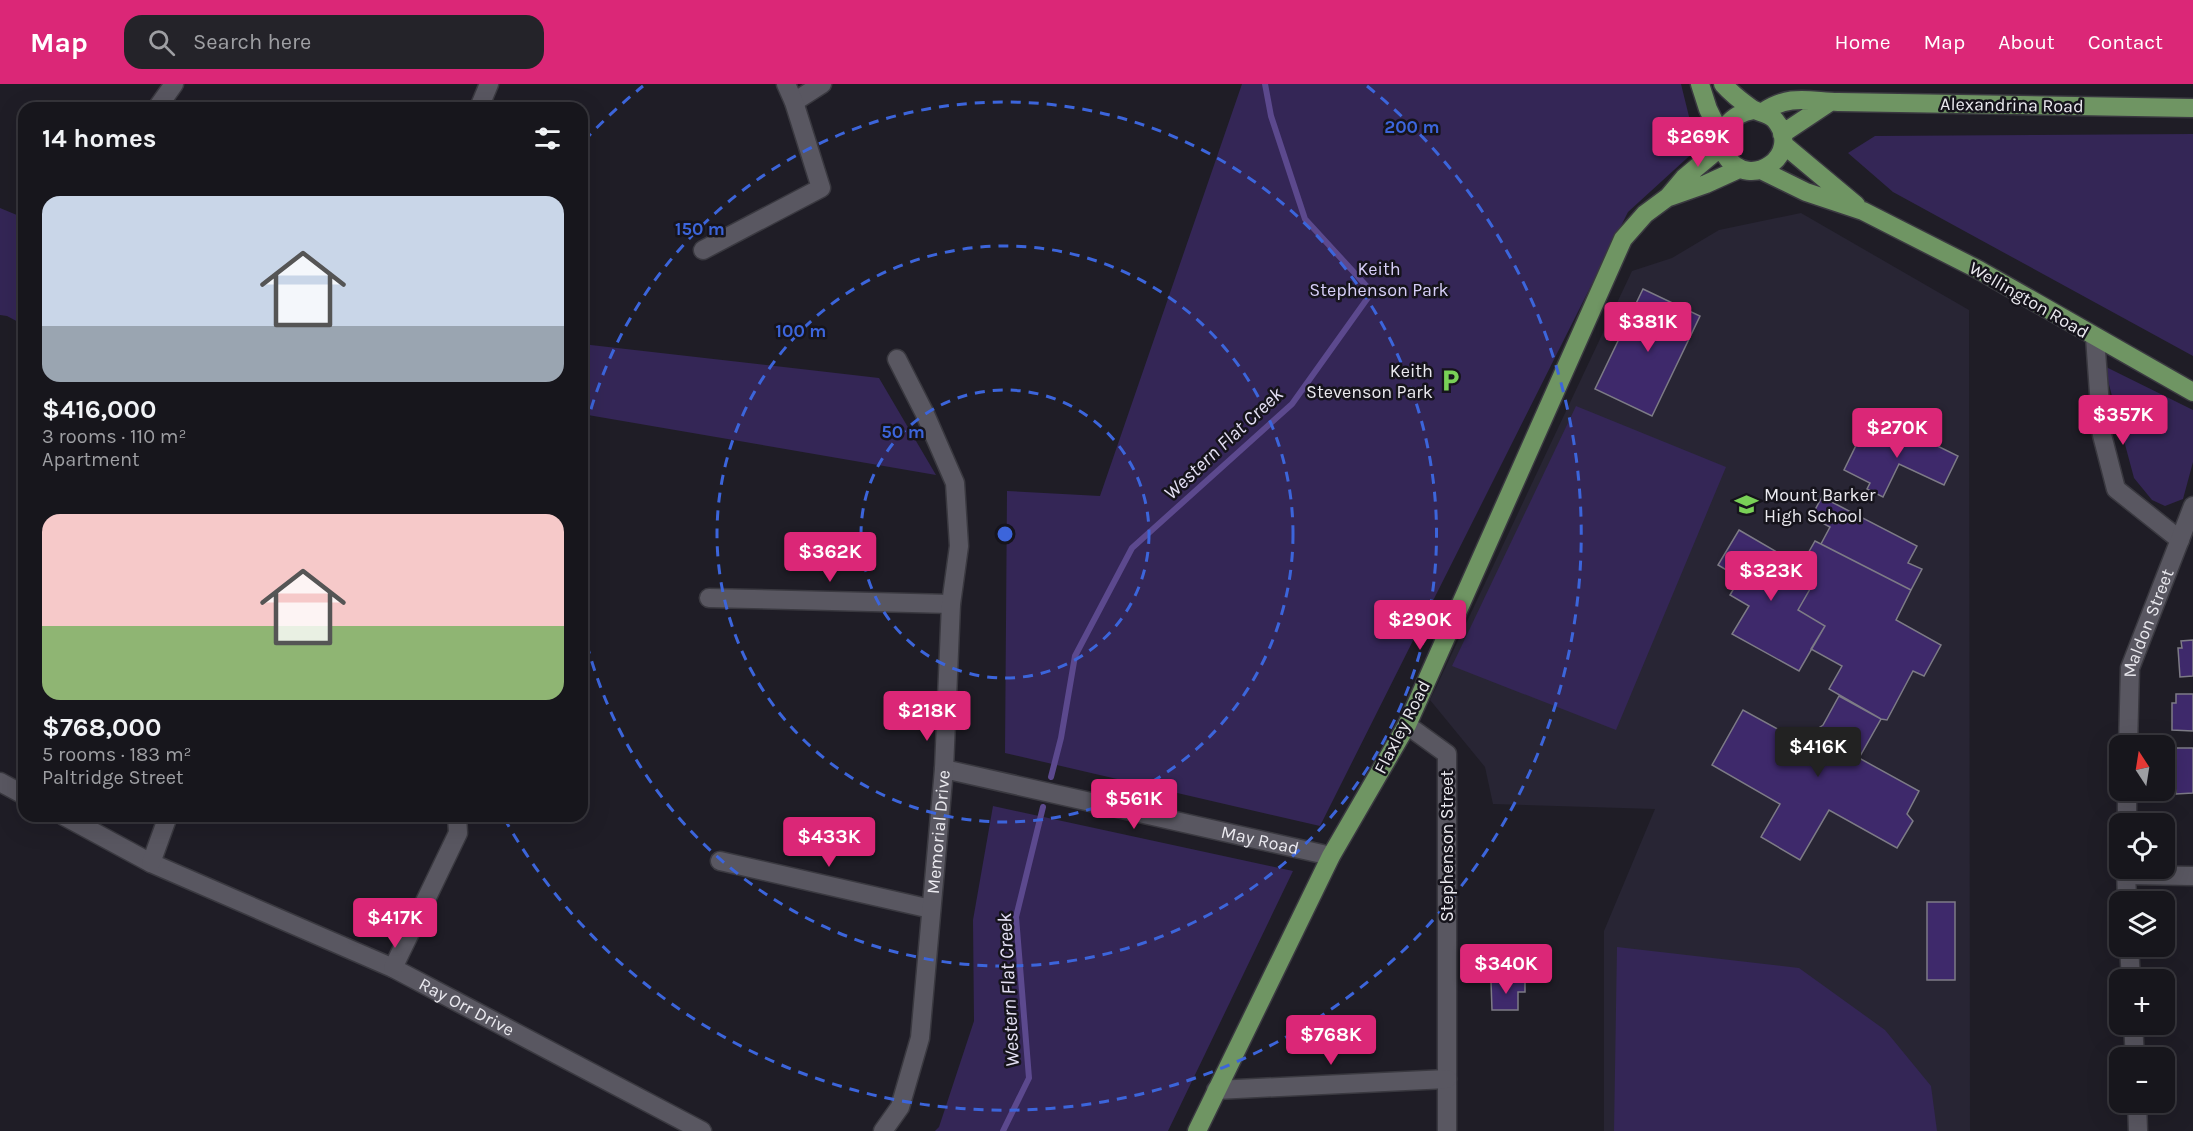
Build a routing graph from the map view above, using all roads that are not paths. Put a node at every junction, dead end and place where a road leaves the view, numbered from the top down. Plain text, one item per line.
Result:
1 (174, 84) edge
2 (489, 84) edge
3 (786, 84) edge
4 (822, 84) edge
5 (1700, 84) edge
6 (1723, 84) edge
7 (161, 102) edge
8 (482, 102) edge
9 (794, 102) junction
10 (1830, 102) junction
11 (2193, 108) edge
12 (1758, 111) junction
13 (1783, 139) junction
14 (1722, 142) junction
15 (1739, 168) junction
16 (1761, 170) junction
17 (1668, 197) junction
18 (1863, 211) junction
19 (703, 250) dead end
20 (2095, 338) junction
21 (897, 359) dead end
22 (2193, 392) edge
23 (2193, 506) edge
24 (2180, 540) junction
25 (708, 598) dead end
26 (951, 604) junction
27 (1407, 725) junction
28 (2128, 735) edge
29 (944, 769) junction
30 (0, 782) edge
31 (18, 792) edge
32 (75, 822) edge
33 (166, 822) edge
34 (457, 822) edge
35 (1331, 856) junction
36 (720, 861) dead end
37 (152, 863) junction
38 (2175, 875) edge
39 (2193, 876) edge
40 (930, 909) junction
41 (393, 968) junction
42 (1447, 1079) junction
43 (1216, 1090) junction
44 (2137, 1113) edge
45 (702, 1131) edge
46 (883, 1131) edge
47 (1197, 1131) edge
48 (1448, 1131) edge
49 (2138, 1131) edge

1 - 7 street
2 - 8 street
3 - 9 street
4 - 9 street
5 - 14 main road
6 - 12 main road
9 - 19 street
10 - 11 main road, Alexandrina Road
10 - 12 main road, Alexandrina Road
10 - 13 main road
12 - 13 main road
12 - 14 main road
13 - 16 main road
13 - 18 main road, Wellington Road
14 - 15 main road
14 - 17 main road, Flaxley Road
15 - 16 main road
15 - 17 main road, Flaxley Road
16 - 18 main road, Wellington Road
17 - 27 main road, Flaxley Road
18 - 20 main road, Wellington Road
20 - 22 main road, Wellington Road
20 - 24 street
21 - 26 street, Memorial Drive
23 - 24 street, Maldon Street
24 - 28 street, Maldon Street
25 - 26 street
26 - 29 street, Memorial Drive
27 - 35 main road, Flaxley Road
27 - 42 street, Stephenson Street
29 - 35 street, May Road
29 - 40 street, Memorial Drive
30 - 31 street
32 - 37 street, Ray Orr Drive
33 - 37 street
34 - 41 street
35 - 43 main road, Flaxley Road
36 - 40 street
37 - 41 street, Ray Orr Drive
38 - 39 street
40 - 46 street, Memorial Drive
41 - 45 street, Ray Orr Drive
42 - 43 street
42 - 48 street, Stephenson Street
43 - 47 main road, Flaxley Road
44 - 49 street

